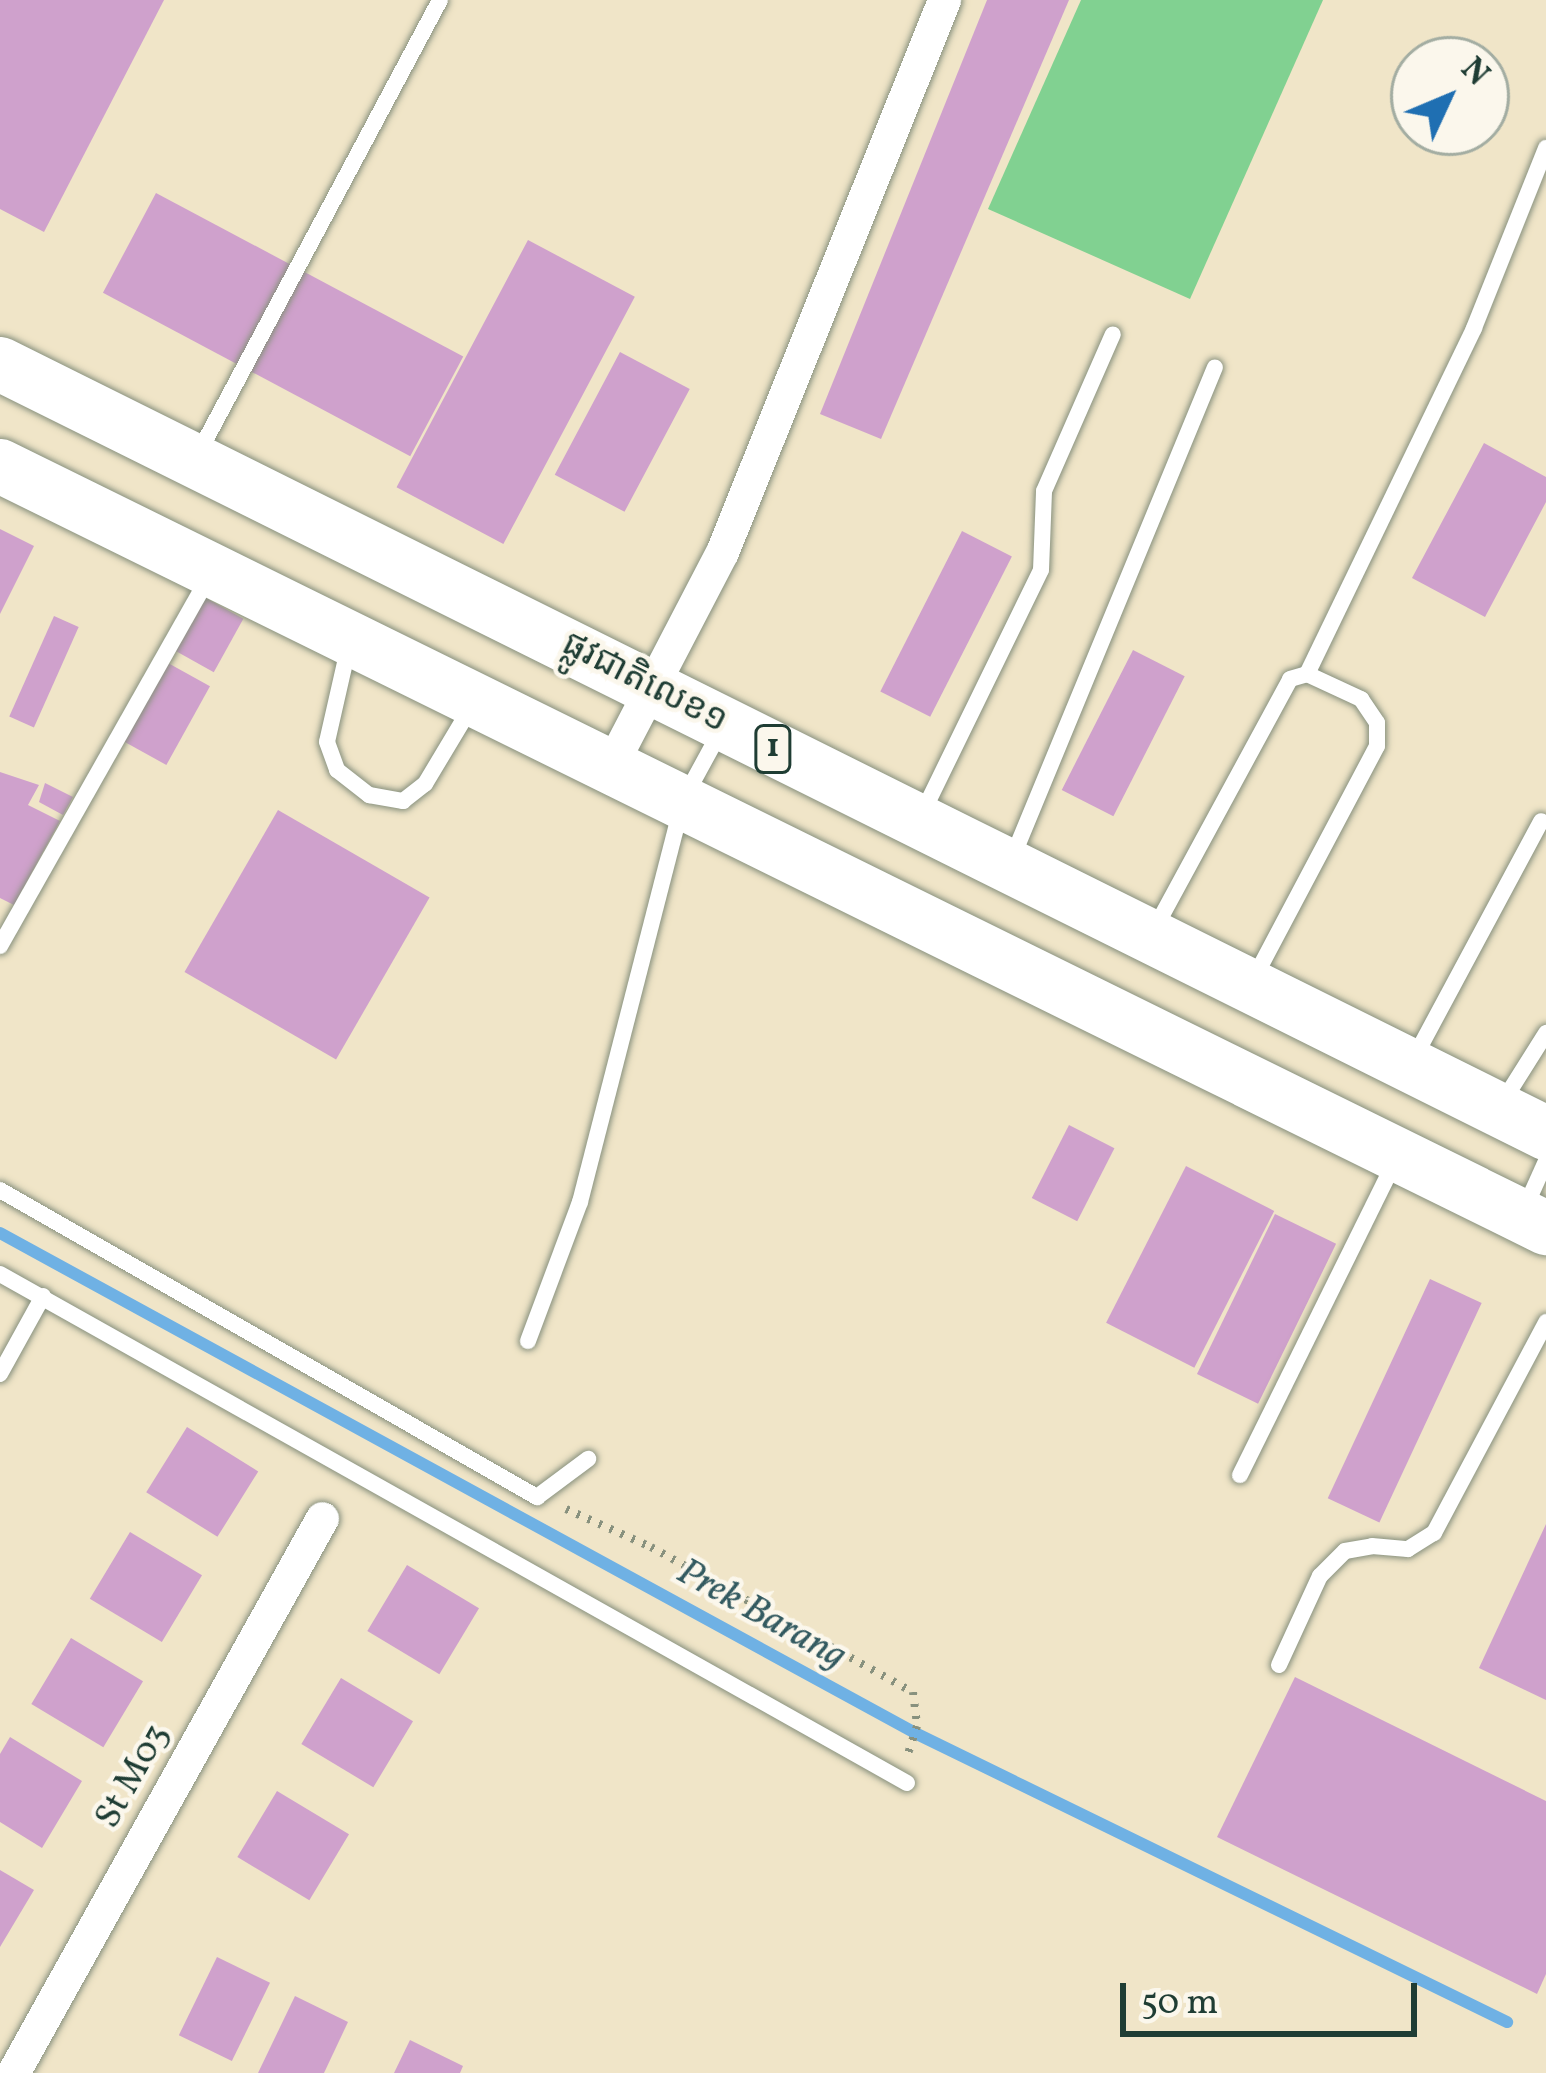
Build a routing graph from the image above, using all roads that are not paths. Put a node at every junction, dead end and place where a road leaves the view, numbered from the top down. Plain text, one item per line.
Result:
1 (440, 0) edge
2 (944, 0) edge
3 (1546, 148) edge
4 (1113, 334) dead end
5 (0, 364) edge
6 (1215, 367) dead end
7 (195, 460) junction
8 (0, 466) edge
9 (212, 571) junction
10 (351, 638) junction
11 (1307, 674) junction
12 (652, 688) junction
13 (476, 699) junction
14 (724, 724) junction
15 (611, 765) junction
16 (683, 800) junction
17 (1540, 821) dead end
18 (918, 822) junction
19 (1009, 868) junction
20 (1150, 937) junction
21 (0, 946) edge
22 (1249, 988) junction
23 (1546, 1033) edge
24 (1214, 1063) junction
25 (1409, 1066) junction
26 (1522, 1121) edge
27 (1398, 1155) junction
28 (1546, 1161) edge
29 (0, 1190) edge
30 (1534, 1222) edge
31 (0, 1274) edge
32 (44, 1296) junction
33 (1546, 1322) edge
34 (528, 1341) dead end
35 (0, 1373) edge
36 (588, 1459) dead end
37 (1240, 1475) dead end
38 (322, 1518) dead end
39 (1279, 1665) dead end
40 (907, 1783) road end
41 (13, 2073) edge

1 - 7 lane
2 - 12 street
3 - 11 lane
4 - 18 lane
5 - 7 highway, ផ្លូវជាតិលេខ១ / 1
6 - 19 lane
7 - 12 highway, ផ្លូវជាតិលេខ១ / 1
8 - 9 highway, 1
9 - 10 highway, 1
9 - 21 lane
10 - 13 highway, 1
10 - 13 lane
11 - 20 lane
11 - 22 lane
12 - 14 highway, ផ្លូវជាតិលេខ១ / 1
12 - 15 street
13 - 15 highway, 1
14 - 16 lane
14 - 18 highway, ផ្លូវជាតិលេខ១ / 1
15 - 16 highway, 1
16 - 24 highway, 1
16 - 34 lane
17 - 25 lane
18 - 19 highway, ផ្លូវជាតិលេខ១ / 1
19 - 20 highway, ផ្លូវជាតិលេខ១ / 1
20 - 22 highway, ផ្លូវជាតិលេខ១ / 1
22 - 24 highway
22 - 25 highway, ផ្លូវជាតិលេខ១ / 1
23 - 26 lane
24 - 27 highway, 1
25 - 26 highway, ផ្លូវជាតិលេខ១ / 1
27 - 30 highway, 1
27 - 37 lane
28 - 30 lane
29 - 36 lane
31 - 32 lane
32 - 35 lane
32 - 40 lane
33 - 39 lane
38 - 41 street, St M03

